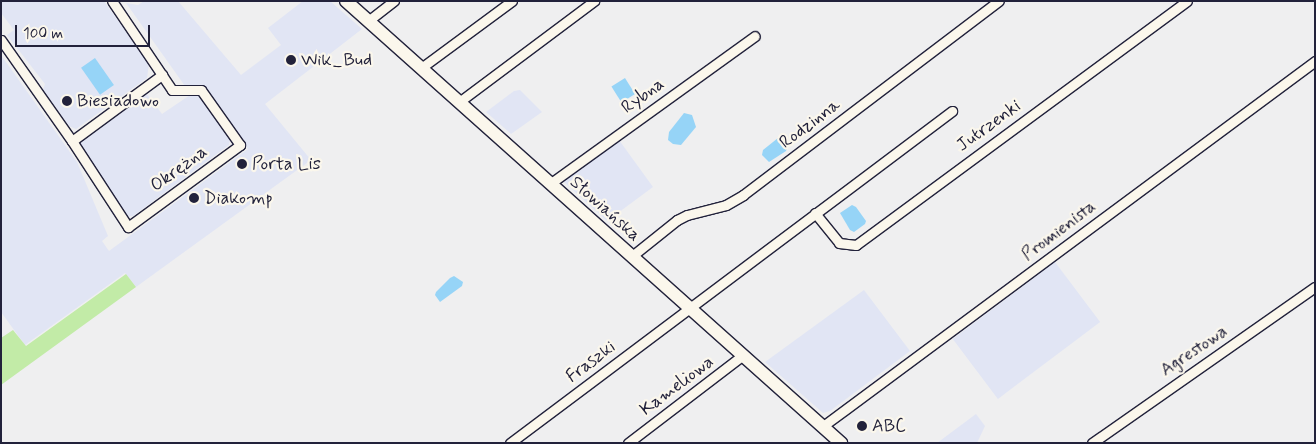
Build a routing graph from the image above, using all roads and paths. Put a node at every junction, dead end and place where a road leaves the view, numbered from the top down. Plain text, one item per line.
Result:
1 (112, 1) edge
2 (346, 1) edge
3 (394, 1) edge
4 (512, 1) edge
5 (594, 1) edge
6 (999, 1) edge
7 (1187, 1) edge
8 (368, 21) junction
9 (755, 36) dead end
10 (1, 40) edge
11 (1315, 61) edge
12 (421, 68) junction
13 (162, 75) junction
14 (459, 102) junction
15 (952, 111) dead end
16 (72, 141) junction
17 (551, 183) junction
18 (815, 213) junction
19 (632, 256) junction
20 (1315, 287) edge
21 (690, 307) junction
22 (743, 355) junction
23 (823, 426) junction
24 (510, 443) edge
25 (628, 443) edge
26 (841, 443) edge
27 (1092, 443) edge

1 - 13 street, Okrężna
2 - 8 street, Słowiańska
3 - 8 street
4 - 12 street
5 - 14 street
6 - 19 street, Rodzinna
7 - 18 street, Jutrzenki
8 - 12 street, Słowiańska
9 - 17 street, Rybna
10 - 16 street, Okrężna
11 - 23 street, Promienista
12 - 14 street, Słowiańska
13 - 16 street
13 - 16 street, Okrężna
14 - 17 street, Słowiańska
15 - 18 street, Jutrzenki
17 - 19 street, Słowiańska
18 - 21 street, Jutrzenki
19 - 21 street, Słowiańska
20 - 27 street, Agrestowa
21 - 22 street, Słowiańska
21 - 24 street, Fraszki
22 - 23 street, Słowiańska
22 - 25 street, Kameliowa
23 - 26 street, Słowiańska

